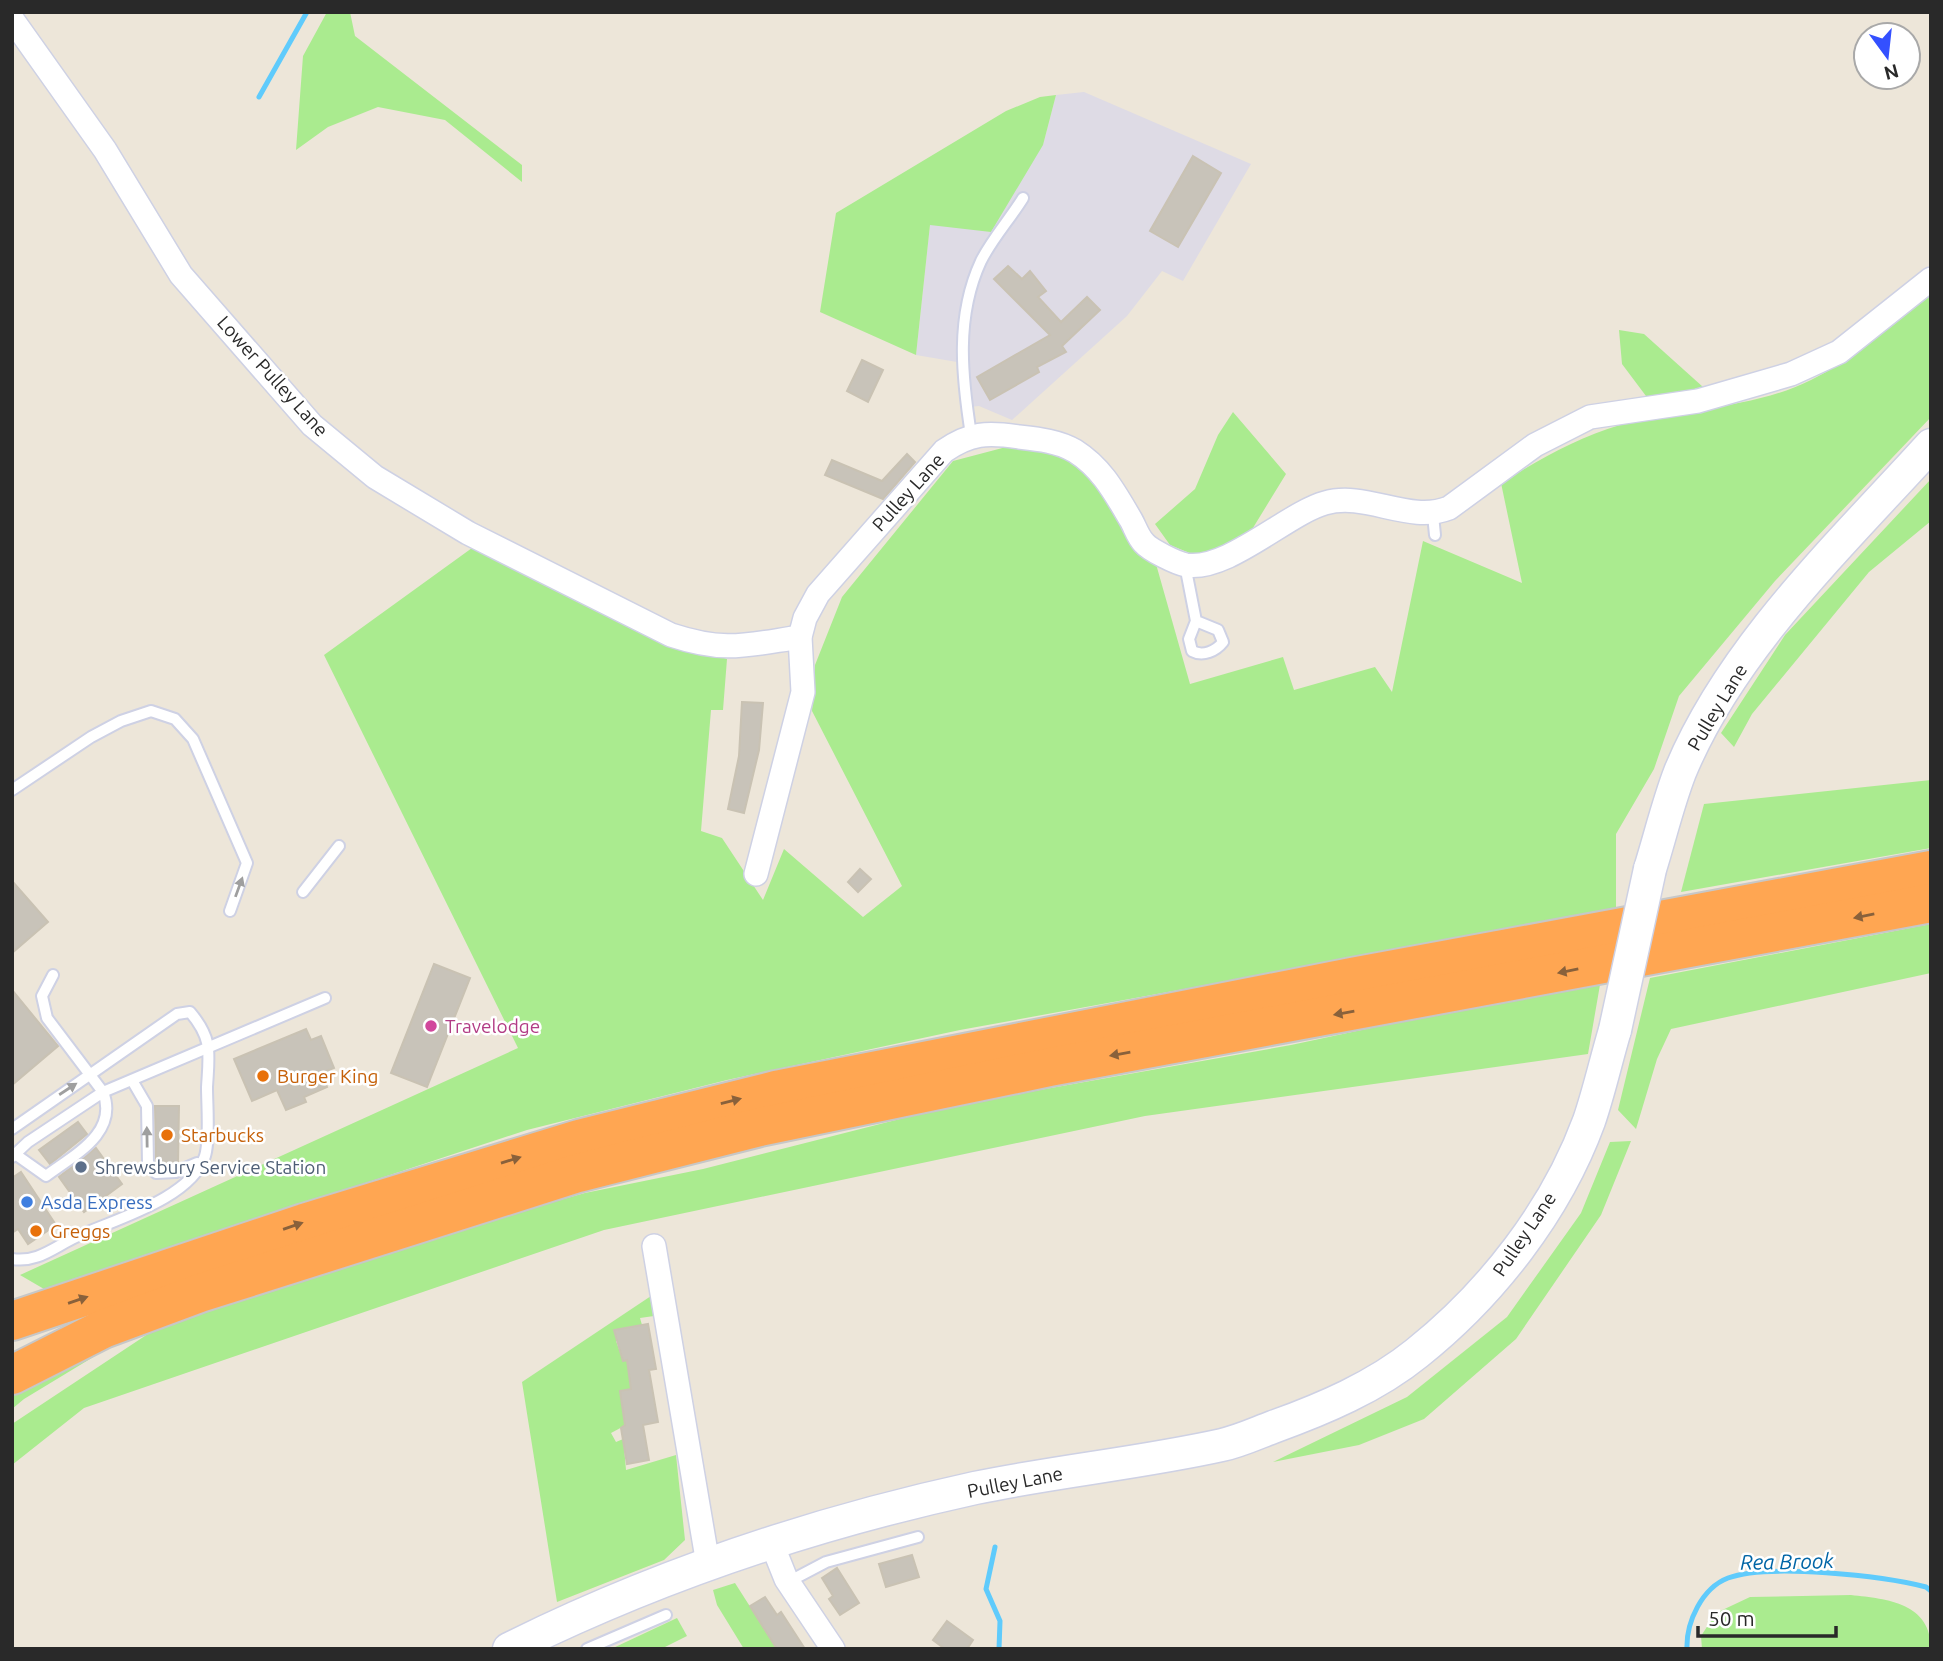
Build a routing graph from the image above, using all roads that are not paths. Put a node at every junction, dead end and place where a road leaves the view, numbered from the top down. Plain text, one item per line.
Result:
1 (12, 19) edge
2 (1023, 198) dead end
3 (1931, 279) edge
4 (971, 435) junction
5 (1931, 445) edge
6 (1185, 565) junction
7 (1196, 621) dead end
8 (800, 637) junction
9 (12, 790) edge
10 (339, 846) dead end
11 (1931, 870) edge
12 (756, 874) dead end
13 (303, 892) dead end
14 (1931, 903) edge
15 (230, 911) dead end
16 (53, 975) dead end
17 (325, 998) dead end
18 (209, 1050) junction
19 (89, 1074) junction
20 (133, 1082) junction
21 (103, 1092) junction
22 (12, 1129) edge
23 (14, 1156) edge
24 (205, 1156) junction
25 (654, 1246) dead end
26 (12, 1259) edge
27 (12, 1321) edge
28 (12, 1375) edge
29 (918, 1537) dead end
30 (772, 1544) junction
31 (708, 1564) junction
32 (788, 1582) junction
33 (666, 1615) dead end
34 (509, 1649) edge
35 (587, 1649) edge
36 (833, 1649) edge

1 - 8 street, Lower Pulley Lane
2 - 4 lane
3 - 6 street
4 - 6 street
4 - 8 street, Pulley Lane
5 - 30 street, Pulley Lane, bridge
6 - 7 lane
8 - 12 street, Pulley Lane
15 -> 9 lane
10 - 13 lane
27 -> 11 highway
14 -> 28 highway
16 - 19 lane
17 - 18 lane
18 - 19 lane
18 - 20 lane
18 - 24 lane
19 - 21 lane
22 -> 19 lane
20 - 21 lane
24 -> 20 lane
21 - 23 lane
21 - 23 lane
24 - 26 lane
25 - 31 street
29 - 32 lane
30 - 31 street, Pulley Lane
30 - 32 street
31 - 34 street, Pulley Lane
32 - 36 street
33 - 35 lane

